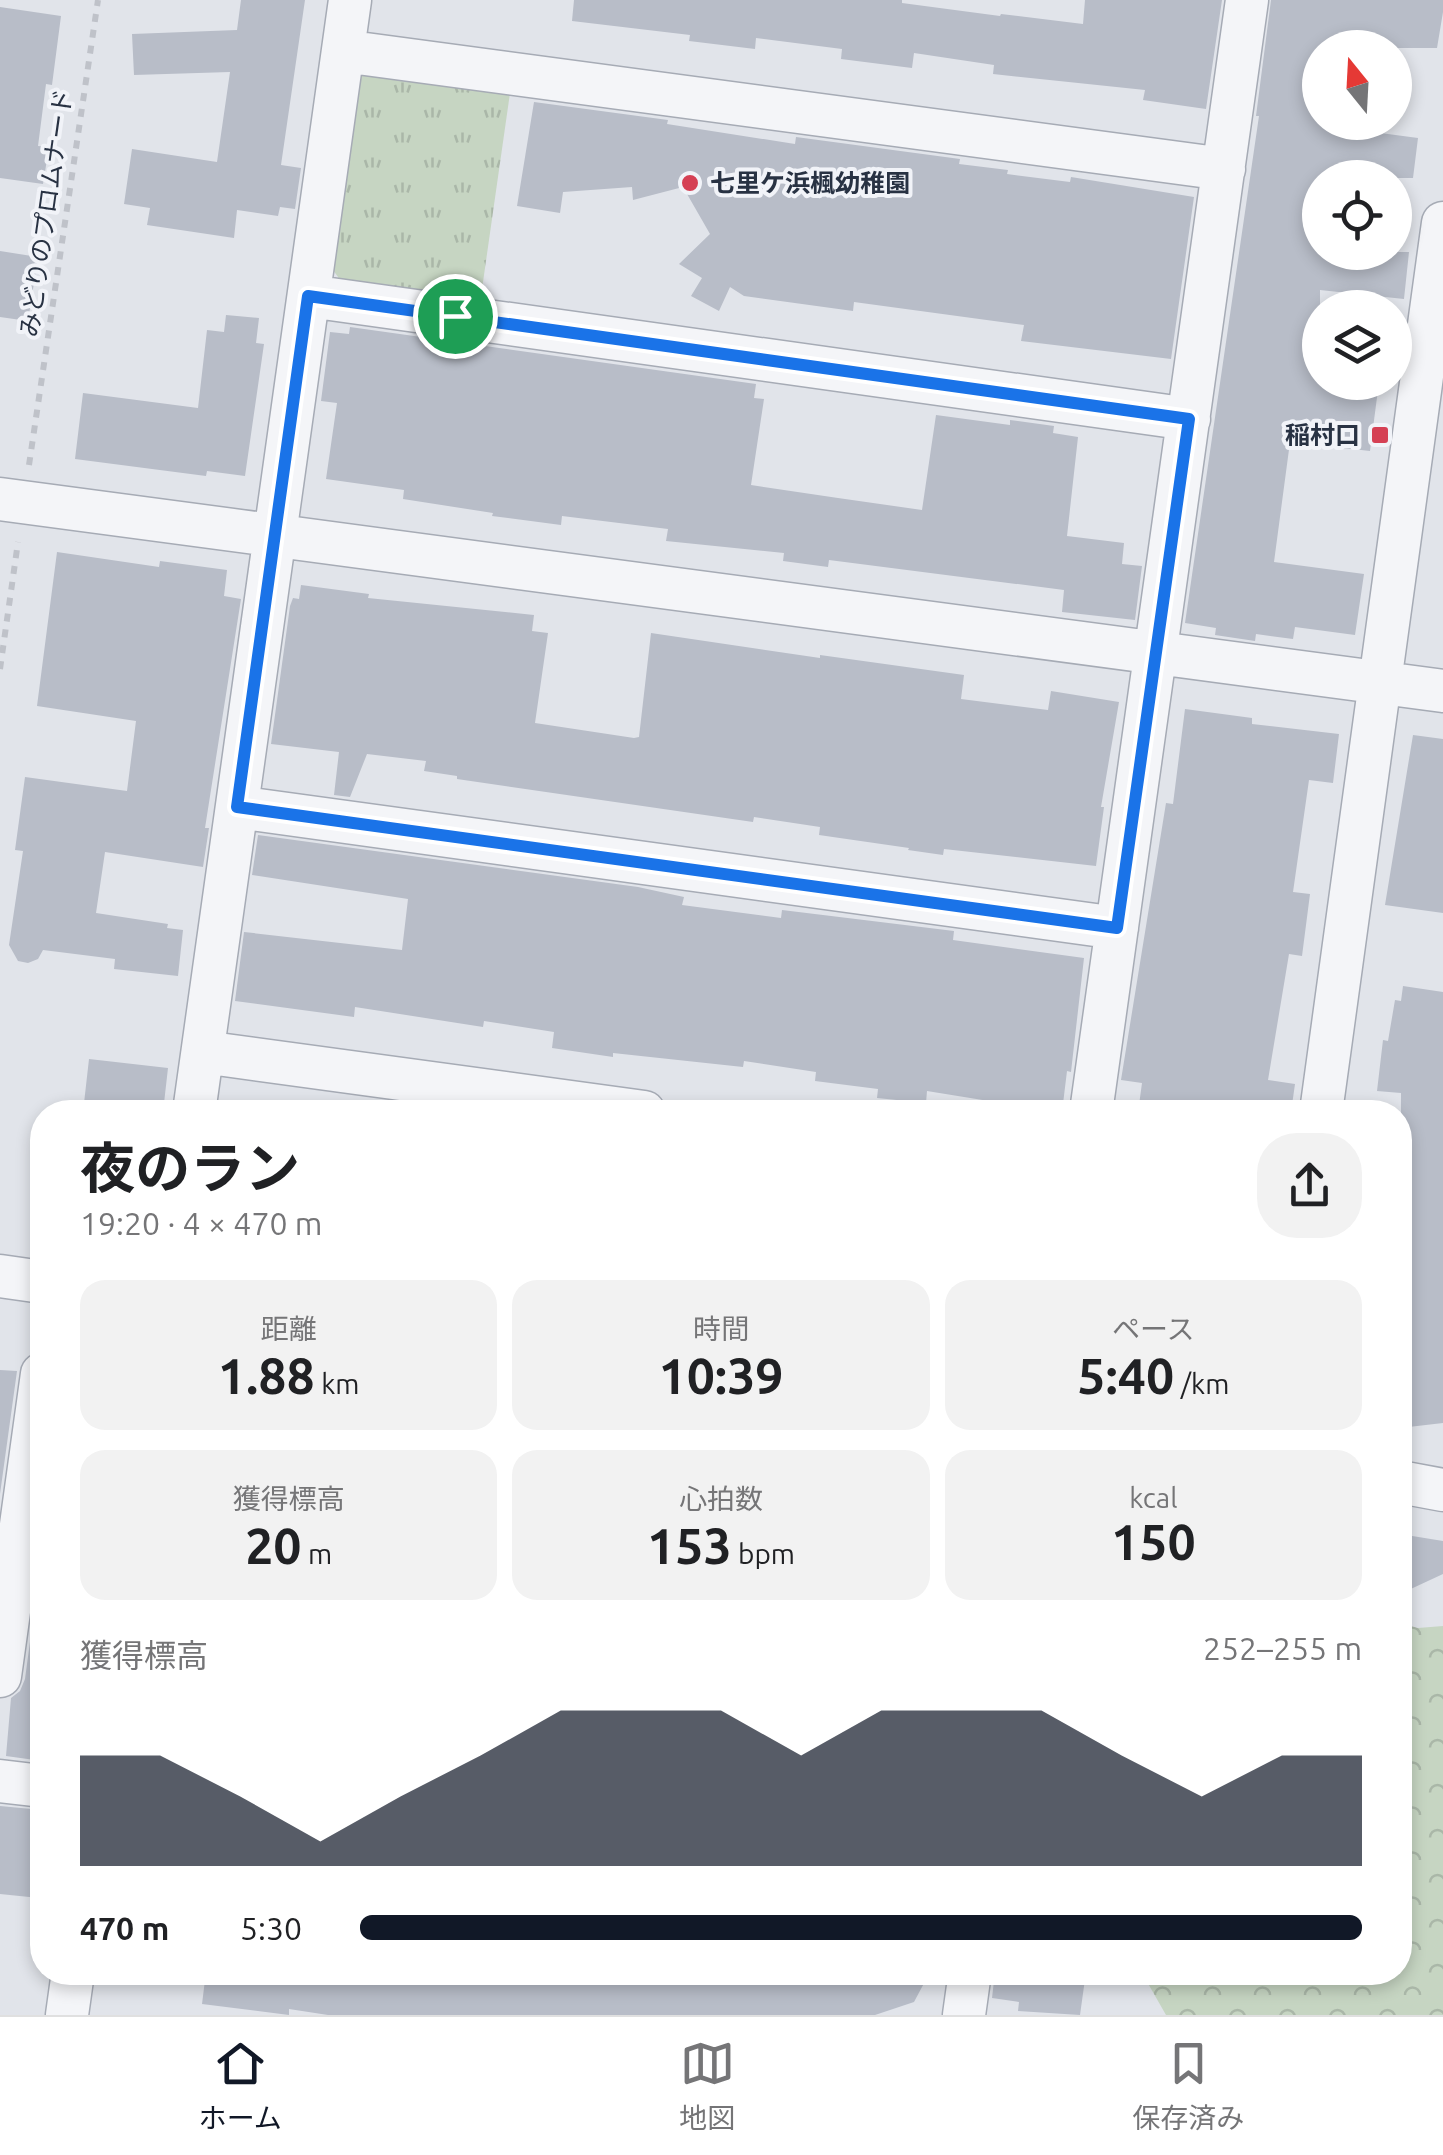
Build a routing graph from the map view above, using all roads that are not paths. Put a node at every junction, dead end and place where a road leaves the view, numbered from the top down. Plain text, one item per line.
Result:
1 (350, 0) edge
2 (1248, 0) edge
3 (343, 50) junction
4 (1224, 169) junction
5 (1443, 224) edge
6 (308, 296) junction
7 (1189, 419) junction
8 (12, 501) edge
9 (275, 536) junction
10 (1156, 653) junction
11 (1380, 683) junction
12 (1443, 692) edge
13 (237, 807) junction
14 (1117, 928) junction
15 (202, 1052) junction
16 (196, 1100) edge
17 (556, 1100) edge
18 (1093, 1100) edge
19 (1323, 1100) edge
20 (0, 1276) edge
21 (30, 1280) edge
22 (30, 1460) edge
23 (1412, 1484) edge
24 (1443, 1490) edge
25 (0, 1676) edge
26 (0, 1781) edge
27 (30, 1785) edge
28 (71, 1985) edge
29 (968, 1985) edge
30 (67, 2015) edge
31 (964, 2015) edge

1 - 3 street
2 - 4 street
3 - 4 street
3 - 6 street
4 - 7 street
5 - 11 street
6 - 7 street
6 - 9 street
7 - 10 street
8 - 9 street
9 - 10 street
9 - 13 street
10 - 11 street
10 - 14 street
11 - 12 street
11 - 19 street
13 - 14 street
13 - 15 street
14 - 18 street
15 - 16 street
15 - 17 street
20 - 21 street
22 - 25 street
23 - 24 street
26 - 27 street
28 - 30 street
29 - 31 street

